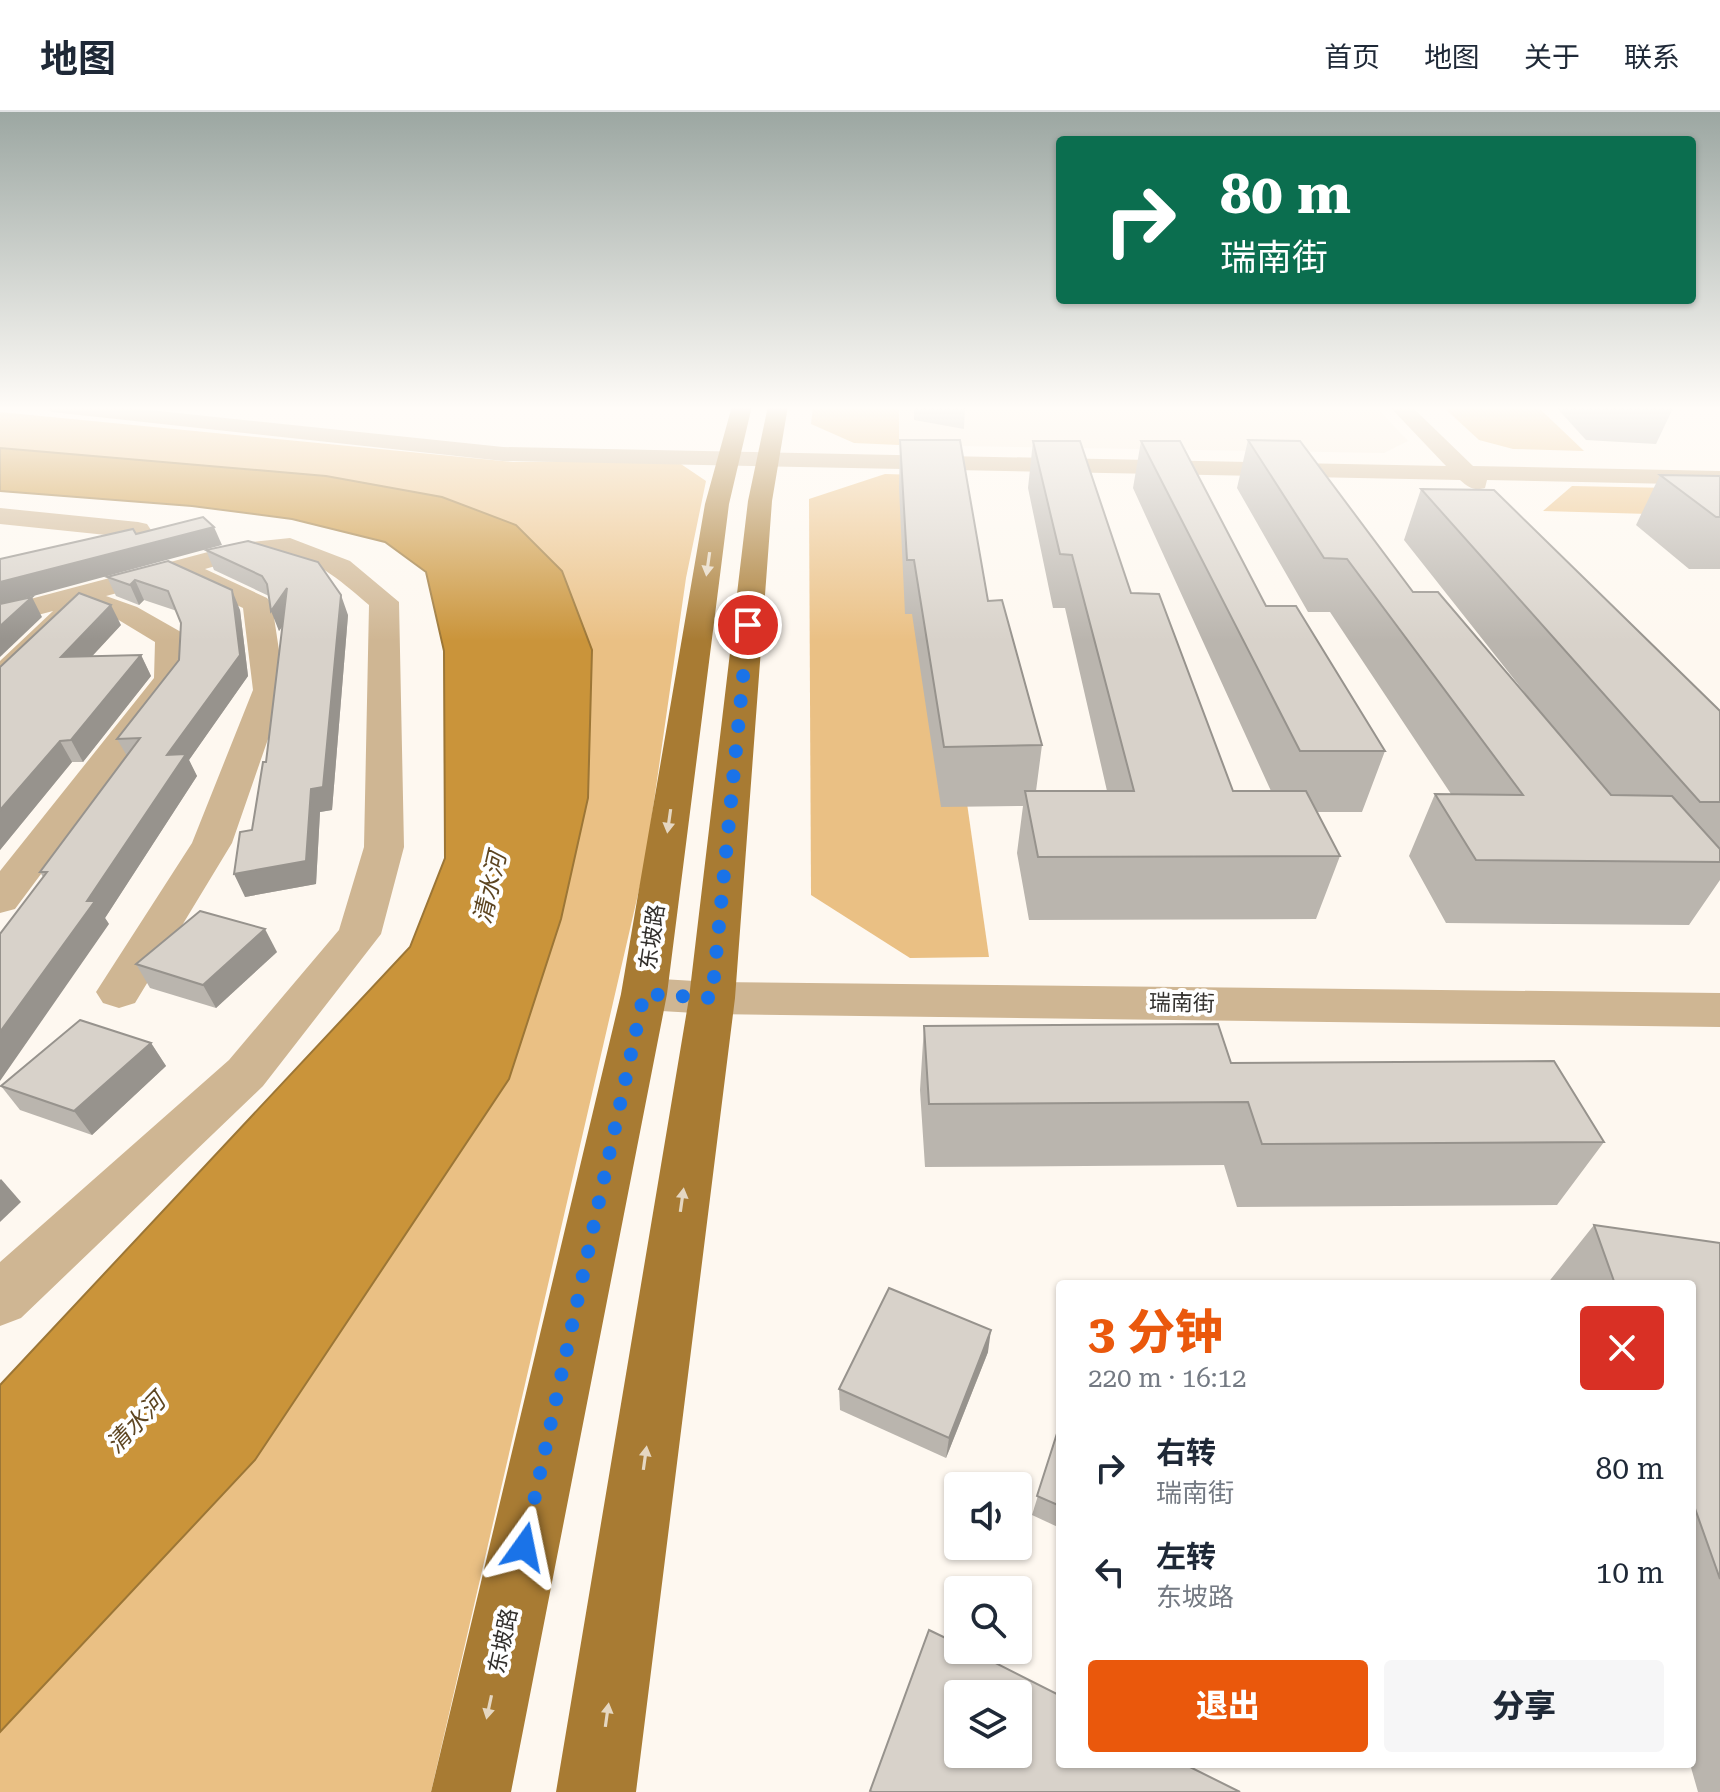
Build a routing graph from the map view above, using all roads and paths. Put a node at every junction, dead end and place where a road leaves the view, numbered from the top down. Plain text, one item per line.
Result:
1 (731, 484) edge
2 (756, 484) edge
3 (1479, 484) edge
4 (1501, 505) edge
5 (0, 516) edge
6 (0, 567) edge
7 (180, 568) junction
8 (0, 616) edge
9 (0, 679) edge
10 (0, 899) edge
11 (119, 992) dead end
12 (644, 994) junction
13 (712, 998) junction
14 (1720, 1010) edge
15 (0, 1299) edge
16 (471, 1792) edge
17 (596, 1792) edge

1 -> 12 main road, 东坡路
2 - 13 main road, 东坡路
3 - 4 street
5 - 6 street
7 - 8 street
7 - 11 street
7 - 15 street
9 - 10 street
12 - 13 street, 瑞南街
12 -> 16 main road, 东坡路
13 - 14 street, 瑞南街
17 -> 13 main road, 东坡路

